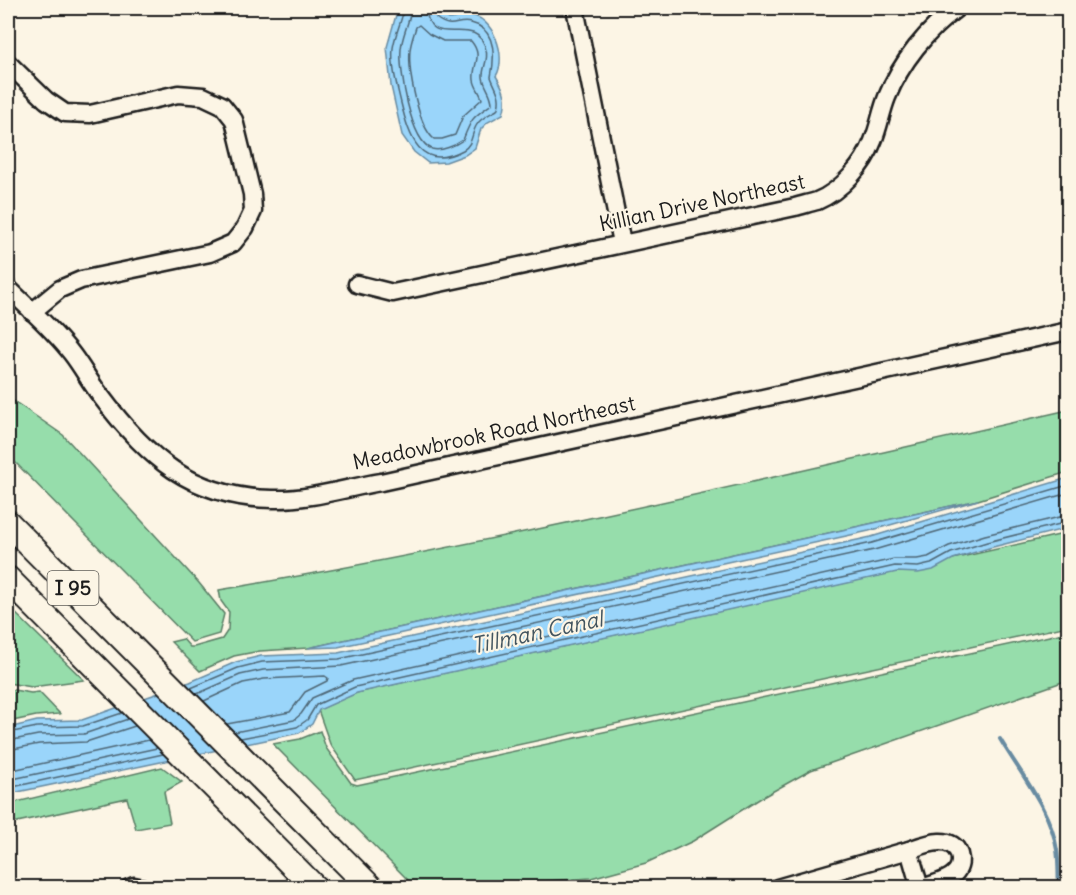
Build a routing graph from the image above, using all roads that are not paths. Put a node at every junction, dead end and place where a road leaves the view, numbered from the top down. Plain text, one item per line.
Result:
1 (575, 8) edge
2 (957, 8) edge
3 (8, 63) edge
4 (622, 243) junction
5 (357, 284) dead end
6 (8, 288) edge
7 (32, 312) junction
8 (1068, 331) edge
9 (8, 523) edge
10 (8, 579) edge
11 (909, 849) junction
12 (129, 888) edge
13 (143, 888) edge
14 (315, 888) edge
15 (371, 888) edge
16 (777, 888) edge
17 (921, 888) edge

1 - 4 street
2 - 4 street, Killian Drive Northeast
3 - 7 street
4 - 5 street, Killian Drive Northeast
6 - 7 street, Meadowbrook Road Northeast
7 - 8 street, Meadowbrook Road Northeast
9 - 15 highway, I 95
10 - 14 highway, I 95
11 - 16 street
11 - 17 street
11 - 17 street
12 - 13 street

